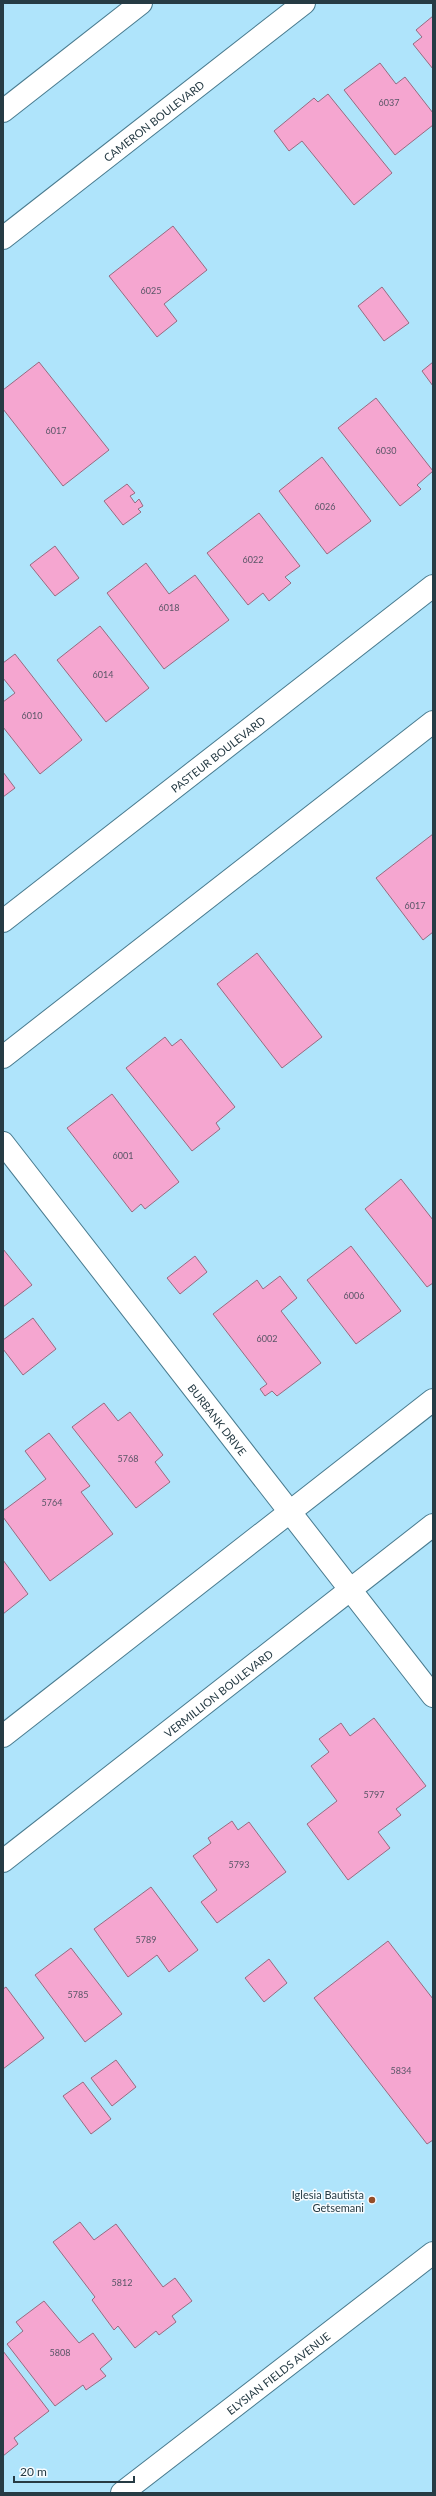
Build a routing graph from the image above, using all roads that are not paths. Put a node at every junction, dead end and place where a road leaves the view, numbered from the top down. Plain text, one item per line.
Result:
1 (142, 3) edge
2 (304, 3) edge
3 (3, 111) edge
4 (3, 238) edge
5 (433, 586) edge
6 (433, 722) edge
7 (3, 922) edge
8 (3, 1057) edge
9 (3, 1143) edge
10 (433, 1400) edge
11 (290, 1512) junction
12 (433, 1525) edge
13 (350, 1590) junction
14 (433, 1696) edge
15 (3, 1736) edge
16 (3, 1861) edge
17 (433, 2253) edge
18 (122, 2493) edge

1 - 3 street
2 - 4 street, CAMERON BOULEVARD
5 - 7 street, PASTEUR BOULEVARD
6 - 8 street
9 - 11 street, BURBANK DRIVE
10 - 11 street
11 - 13 street, BURBANK DRIVE
11 - 15 street
12 - 13 street, VERMILLION BOULEVARD
13 - 14 street, BURBANK DRIVE
13 - 16 street, VERMILLION BOULEVARD
17 - 18 street, ELYSIAN FIELDS AVENUE

